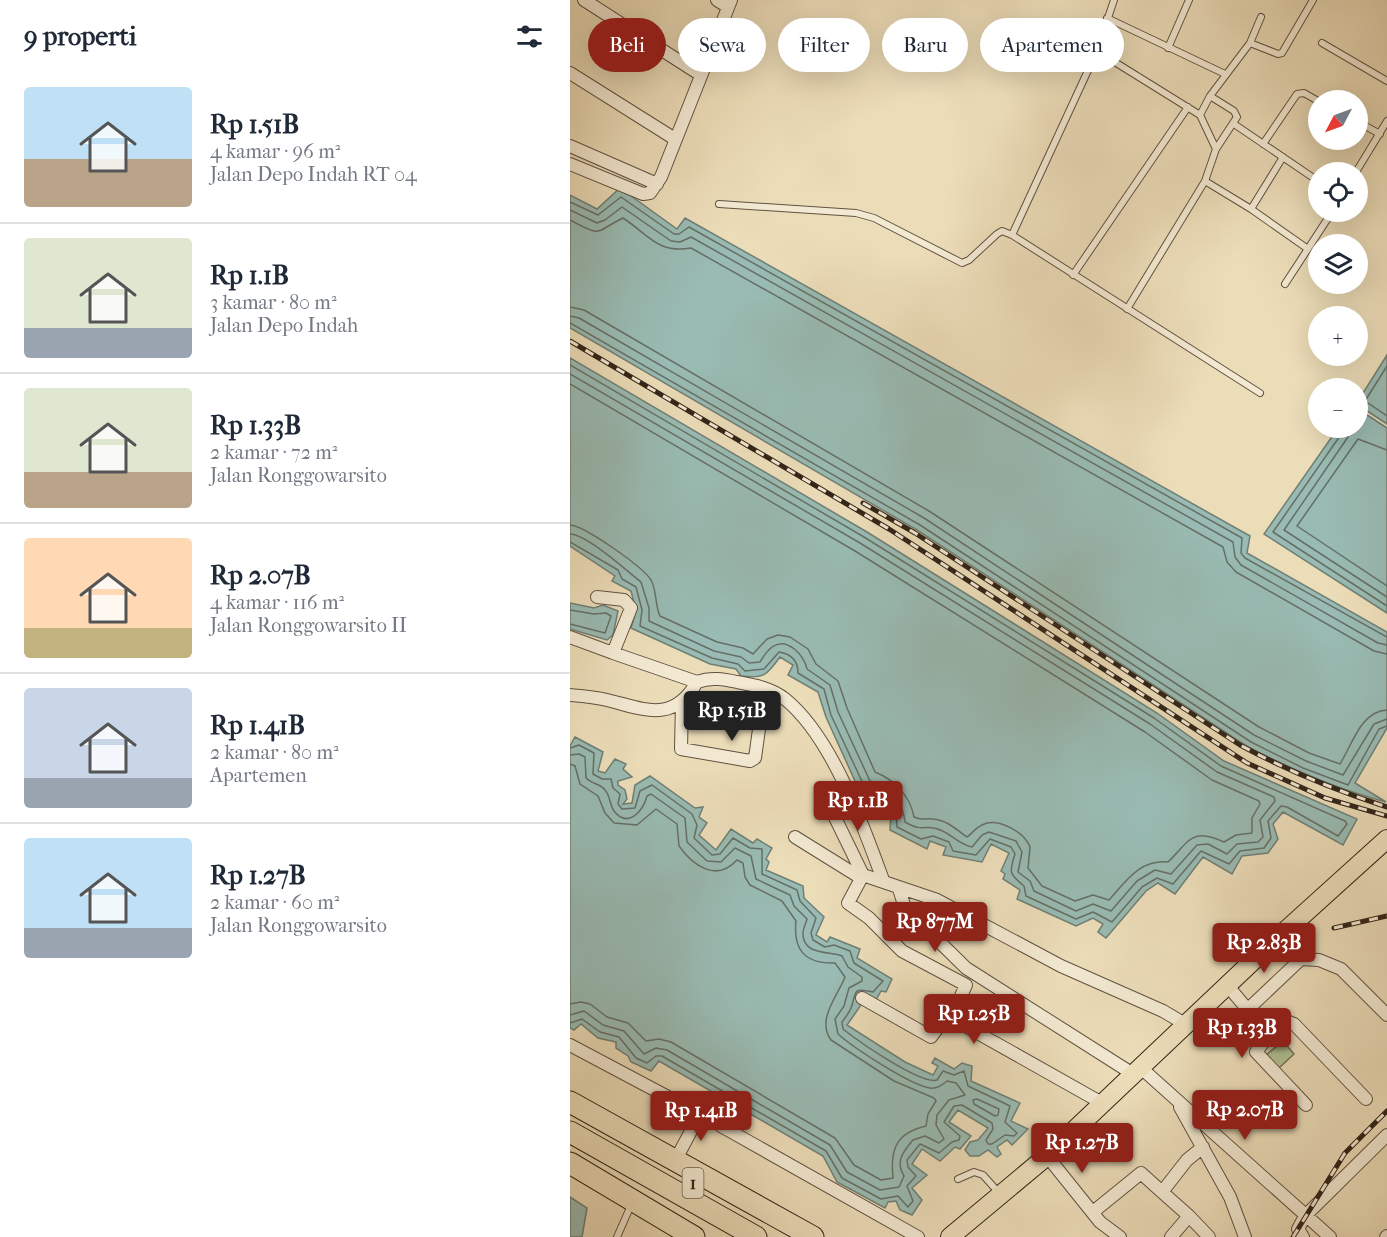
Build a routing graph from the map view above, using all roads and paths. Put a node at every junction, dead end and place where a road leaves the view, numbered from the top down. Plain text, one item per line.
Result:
1 (584, 0) edge
2 (717, 0) edge
3 (1114, 0) edge
4 (1189, 0) edge
5 (1313, 0) edge
6 (729, 3) edge
7 (1261, 17) dead end
8 (1107, 18) edge
9 (1124, 26) edge
10 (1250, 43) junction
11 (1322, 43) dead end
12 (1168, 48) junction
13 (1124, 68) edge
14 (1087, 72) edge
15 (570, 73) edge
16 (1225, 74) junction
17 (700, 75) junction
18 (1387, 81) edge
19 (1308, 95) edge
20 (1210, 96) junction
21 (1188, 107) junction
22 (1200, 115) junction
23 (1387, 122) edge
24 (1234, 124) junction
25 (1368, 127) edge
26 (1380, 134) junction
27 (675, 139) junction
28 (1263, 144) junction
29 (570, 146) edge
30 (1216, 149) junction
31 (1283, 157) junction
32 (1362, 162) edge
33 (570, 164) edge
34 (1308, 174) edge
35 (1205, 181) junction
36 (657, 184) junction
37 (719, 204) dead end
38 (1251, 209) junction
39 (1012, 235) junction
40 (1308, 249) joint
41 (1073, 275) junction
42 (1286, 284) dead end
43 (1126, 309) junction
44 (1260, 393) dead end
45 (597, 597) dead end
46 (570, 637) edge
47 (613, 653) junction
48 (697, 682) junction
49 (773, 692) junction
50 (570, 695) edge
51 (682, 702) junction
52 (827, 801) dead end
53 (795, 837) dead end
54 (1387, 839) edge
55 (862, 876) junction
56 (883, 880) junction
57 (900, 889) junction
58 (1274, 941) junction
59 (1301, 959) junction
60 (1227, 985) junction
61 (862, 998) dead end
62 (1246, 1011) junction
63 (1387, 1015) edge
64 (951, 1018) junction
65 (1185, 1024) junction
66 (1269, 1035) junction
67 (570, 1045) edge
68 (1137, 1071) junction
69 (1172, 1095) junction
70 (1366, 1099) dead end
71 (570, 1102) edge
72 (1102, 1103) junction
73 (1306, 1105) dead end
74 (570, 1113) edge
75 (721, 1126) dead end
76 (570, 1132) edge
77 (1387, 1135) edge
78 (594, 1136) junction
79 (1203, 1146) junction
80 (1047, 1156) junction
81 (675, 1161) junction
82 (570, 1163) edge
83 (958, 1179) dead end
84 (1162, 1192) junction
85 (1000, 1195) junction
86 (633, 1200) junction
87 (1093, 1212) junction
88 (1189, 1216) junction
89 (1305, 1216) junction
90 (1298, 1234) edge
91 (952, 1236) edge
92 (617, 1237) edge
93 (694, 1237) edge
94 (756, 1237) edge
95 (789, 1237) edge
96 (813, 1237) edge
97 (918, 1237) edge
98 (1120, 1237) edge
99 (1171, 1237) edge
100 (1209, 1237) edge
101 (1245, 1237) edge
102 (1330, 1237) edge

1 - 17 street
2 - 6 street
3 - 8 lane
4 - 12 lane
5 - 10 lane
6 - 17 street
7 - 10 lane
9 - 12 lane
10 - 16 lane
11 - 18 lane
12 - 16 lane
13 - 21 lane
14 - 39 lane
15 - 27 street
16 - 20 lane
17 - 27 street
19 - 28 lane
20 - 22 lane
20 - 24 lane
21 - 22 lane
21 - 41 lane
22 - 30 lane
23 - 26 lane
24 - 28 lane
24 - 30 lane
25 - 26 lane
26 - 32 lane
27 - 36 street
28 - 31 lane
29 - 36 street
30 - 35 lane
31 - 34 lane
31 - 38 lane
33 - 36 street
35 - 38 lane
35 - 43 lane
37 - 39 lane
38 - 40 lane
39 - 41 lane
40 - 42 lane
41 - 43 lane
43 - 44 lane
45 - 47 street
46 - 47 street
47 - 48 street
48 - 49 street
48 - 51 street
49 - 51 street
49 - 56 street
50 - 51 street
52 - 55 street
53 - 55 street
54 - 58 main road
55 - 56 street
55 - 64 street
56 - 57 street
57 - 65 street
57 - 68 street
58 - 59 street
58 - 60 main road
59 - 62 street
59 - 63 street
60 - 62 street
60 - 65 main road
61 - 64 street
62 - 66 street
64 - 72 street
65 - 68 main road
66 - 70 street
66 - 73 street
67 - 81 street
68 - 69 street
68 - 72 main road
69 - 79 street
69 - 89 street
71 - 81 highway
72 - 80 main road
74 - 78 highway, 1
75 - 97 street
76 - 78 highway, 1
77 - 89 street
78 - 94 highway, 1
78 - 95 highway, 1
79 - 84 street
79 - 101 street
80 - 85 main road
80 - 87 street
81 - 96 highway
82 - 86 highway
83 - 85 lane
84 - 87 street
84 - 88 street
85 - 91 main road
86 - 92 lane
86 - 93 highway
87 - 98 street
88 - 99 street
88 - 100 street
89 - 90 street
89 - 102 street

